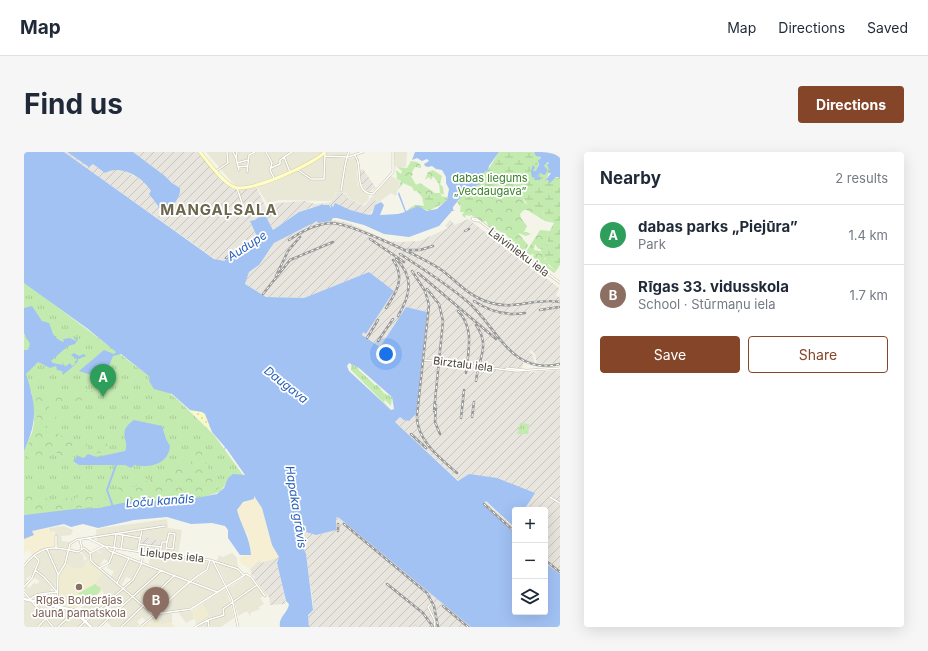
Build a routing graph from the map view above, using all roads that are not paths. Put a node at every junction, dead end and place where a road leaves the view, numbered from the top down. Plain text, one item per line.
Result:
1 (200, 152) edge
2 (227, 152) edge
3 (233, 152) edge
4 (237, 152) edge
5 (255, 152) edge
6 (266, 152) edge
7 (292, 152) edge
8 (349, 152) edge
9 (363, 152) edge
10 (393, 152) edge
11 (325, 154) edge
12 (355, 156) junction
13 (284, 157) junction
14 (346, 157) junction
15 (236, 158) junction
16 (248, 160) junction
17 (237, 163) junction
18 (247, 166) junction
19 (238, 167) junction
20 (271, 168) junction
21 (296, 169) junction
22 (239, 170) dead end
23 (217, 172) junction
24 (248, 172) dead end
25 (290, 172) junction
26 (214, 177) dead end
27 (274, 178) junction
28 (237, 188) junction
29 (341, 192) dead end
30 (242, 203) dead end
31 (478, 221) dead end
32 (560, 283) edge
33 (424, 360) dead end
34 (560, 368) edge
35 (550, 497) dead end
36 (559, 502) edge
37 (165, 526) dead end
38 (142, 530) junction
39 (130, 531) junction
40 (116, 533) junction
41 (123, 535) junction
42 (56, 536) dead end
43 (129, 536) junction
44 (88, 538) junction
45 (140, 538) junction
46 (80, 539) junction
47 (167, 542) junction
48 (139, 544) junction
49 (105, 546) junction
50 (56, 547) junction
51 (161, 547) junction
52 (47, 548) junction
53 (82, 548) junction
54 (115, 548) junction
55 (166, 548) junction
56 (69, 549) junction
57 (121, 549) junction
58 (114, 552) junction
59 (138, 552) junction
60 (90, 553) junction
61 (143, 553) junction
62 (34, 555) junction
63 (160, 555) junction
64 (165, 556) junction
65 (129, 558) junction
66 (210, 560) junction
67 (213, 561) junction
68 (141, 562) junction
69 (24, 566) edge
70 (99, 568) junction
71 (34, 570) junction
72 (162, 570) junction
73 (58, 575) junction
74 (175, 575) junction
75 (244, 576) junction
76 (192, 581) junction
77 (117, 583) junction
78 (257, 585) junction
79 (24, 587) edge
80 (226, 587) junction
81 (123, 588) junction
82 (24, 592) edge
83 (57, 592) junction
84 (217, 592) junction
85 (132, 596) junction
86 (265, 596) dead end
87 (24, 599) edge
88 (30, 600) junction
89 (233, 602) junction
90 (432, 603) dead end
91 (57, 605) junction
92 (143, 606) junction
93 (74, 611) junction
94 (161, 613) junction
95 (154, 615) junction
96 (46, 619) junction
97 (208, 620) junction
98 (85, 621) junction
99 (199, 626) edge
100 (38, 627) edge
101 (53, 627) edge
102 (58, 627) edge
103 (79, 627) edge
104 (91, 627) edge
105 (99, 627) edge
106 (120, 627) edge
107 (141, 627) edge
108 (195, 627) edge
109 (209, 627) edge
110 (238, 627) edge
111 (434, 627) edge

1 - 23 main road
2 - 23 street
3 - 15 street
4 - 15 street
5 - 16 street
6 - 20 street
7 - 13 street
8 - 14 street
9 - 12 street
10 - 12 street
11 - 14 street
11 - 21 main road
11 - 21 street
12 - 14 street
13 - 20 street
13 - 25 street
14 - 29 street
15 - 17 street
16 - 17 street
16 - 18 street
17 - 19 street
18 - 19 street
18 - 24 street
19 - 22 street
20 - 27 street
21 - 25 main road
23 - 26 street
23 - 28 main road
25 - 27 main road
27 - 28 main road
28 - 30 street
31 - 32 street, Laivinieku iela
33 - 34 street, Birztalu iela
35 - 36 street
37 - 38 street
38 - 39 street
38 - 45 street
39 - 40 street
39 - 43 street
40 - 41 street
40 - 44 street
40 - 54 street
41 - 43 street
41 - 57 street
42 - 50 street
43 - 45 street
44 - 46 street
44 - 49 street, Lielupes iela
45 - 48 street
46 - 53 street
46 - 56 street
47 - 51 street
47 - 55 street
47 - 55 street
48 - 51 street
48 - 59 street
49 - 54 street, Lielupes iela
49 - 58 street
49 - 60 street
50 - 52 street
50 - 56 street
51 - 63 street
52 - 62 street
52 - 73 street
53 - 56 street
53 - 60 street
54 - 57 street, Lielupes iela
54 - 58 street
55 - 64 street
56 - 73 street
57 - 59 street, Lielupes iela
58 - 65 street
58 - 70 street
59 - 61 street, Lielupes iela
60 - 70 street
61 - 63 street, Lielupes iela
61 - 68 street
62 - 69 street
62 - 71 street
63 - 64 street, Lielupes iela
64 - 66 street, Lielupes iela
65 - 68 street
65 - 77 street
66 - 67 street, Lielupes iela
66 - 76 street
67 - 75 street
67 - 80 street, Lielupes iela
68 - 72 street
68 - 81 street
70 - 77 street
71 - 79 street
71 - 83 street
72 - 74 street
72 - 85 street
73 - 83 street
74 - 76 street
74 - 92 street
75 - 78 street
75 - 80 street
76 - 84 street
76 - 94 street
77 - 81 street
78 - 86 street
78 - 89 street
80 - 84 street
80 - 89 street, Lielupes iela
81 - 85 street
81 - 98 street
82 - 88 street
83 - 88 street
83 - 91 street
84 - 94 street
85 - 92 street
85 - 105 street
87 - 88 street
88 - 91 street
88 - 96 street
89 - 97 street
89 - 110 street, Lielupes iela
90 - 111 street
91 - 93 street
91 - 96 street
92 - 95 street
92 - 106 street
93 - 98 street
93 - 102 street
94 - 95 street
95 - 107 street
96 - 100 street
96 - 101 street
97 - 99 street
97 - 109 street
98 - 103 street
98 - 104 street
99 - 108 street

